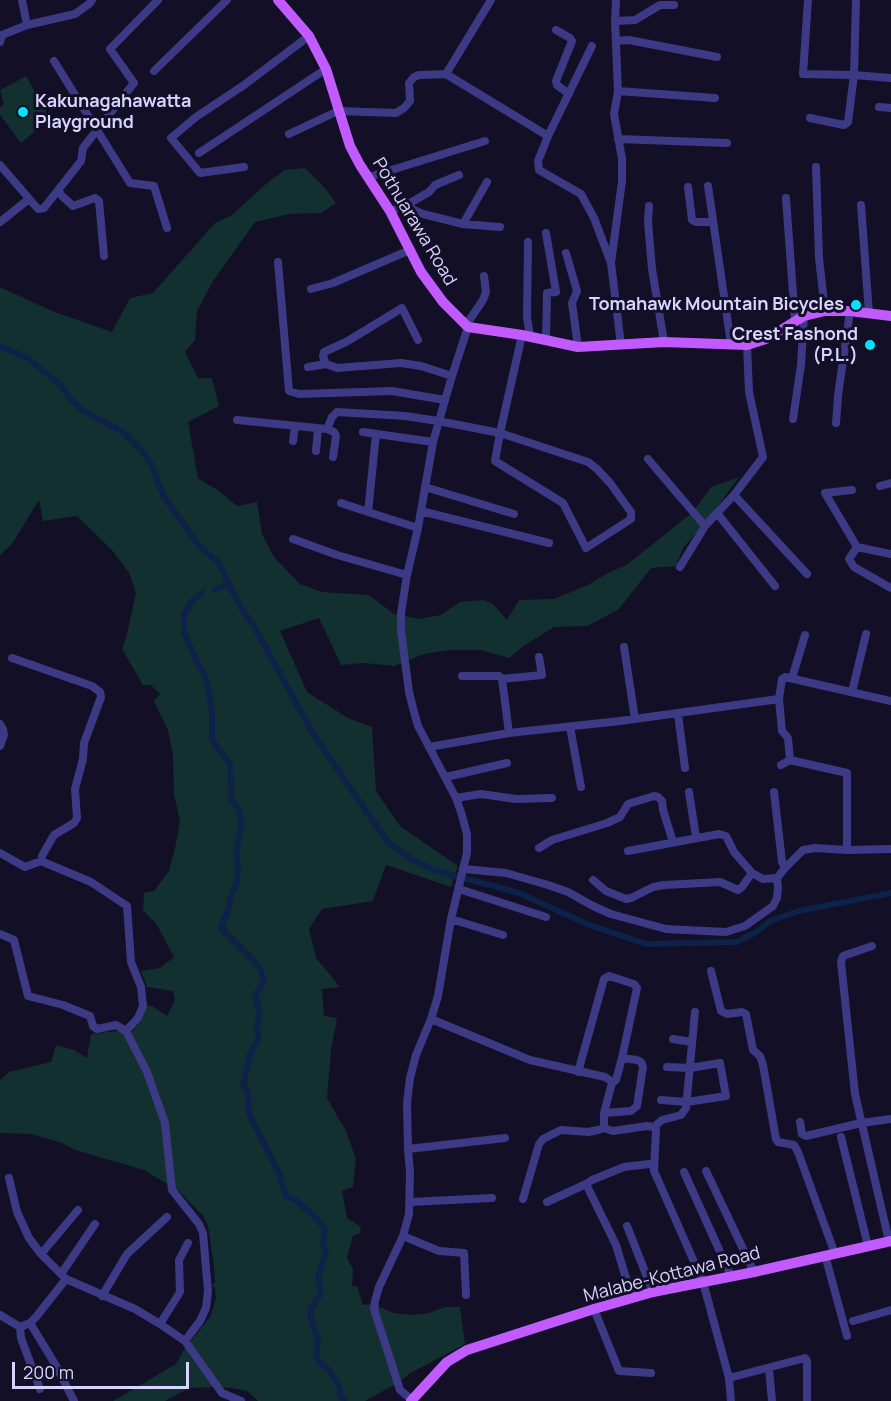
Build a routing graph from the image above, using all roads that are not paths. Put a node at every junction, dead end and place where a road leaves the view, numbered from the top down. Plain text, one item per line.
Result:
1 (22, 0) edge
2 (92, 0) edge
3 (158, 0) edge
4 (227, 0) edge
5 (278, 0) edge
6 (491, 0) edge
7 (616, 0) edge
8 (808, 0) edge
9 (856, 0) edge
10 (674, 5) dead end
11 (615, 21) junction
12 (27, 24) junction
13 (556, 30) dead end
14 (309, 36) junction
15 (1, 38) edge
16 (616, 41) junction
17 (592, 46) dead end
18 (717, 57) dead end
19 (54, 61) dead end
20 (326, 69) junction
21 (154, 71) dead end
22 (446, 74) junction
23 (854, 75) junction
24 (891, 78) edge
25 (618, 91) junction
26 (569, 94) junction
27 (715, 98) dead end
28 (879, 107) dead end
29 (891, 108) edge
30 (338, 111) junction
31 (810, 118) dead end
32 (97, 130) junction
33 (289, 134) dead end
34 (548, 136) junction
35 (618, 139) junction
36 (485, 141) dead end
37 (727, 142) dead end
38 (199, 153) dead end
39 (0, 165) edge
40 (244, 167) dead end
41 (816, 167) dead end
42 (459, 175) dead end
43 (369, 177) junction
44 (487, 182) dead end
45 (708, 186) dead end
46 (688, 187) dead end
47 (58, 189) junction
48 (786, 198) dead end
49 (28, 199) junction
50 (861, 205) dead end
51 (406, 206) junction
52 (649, 206) dead end
53 (390, 211) junction
54 (0, 222) edge
55 (713, 222) junction
56 (463, 224) junction
57 (500, 227) dead end
58 (167, 228) dead end
59 (546, 234) dead end
60 (528, 242) dead end
61 (410, 250) junction
62 (566, 253) dead end
63 (104, 256) dead end
64 (278, 262) dead end
65 (610, 263) junction
66 (484, 276) dead end
67 (311, 289) dead end
68 (825, 311) junction
69 (850, 311) junction
70 (869, 313) junction
71 (891, 316) edge
72 (799, 318) junction
73 (467, 326) junction
74 (526, 335) junction
75 (418, 340) dead end
76 (546, 340) junction
77 (664, 342) junction
78 (731, 344) junction
79 (621, 345) junction
80 (747, 345) junction
81 (578, 347) junction
82 (326, 364) junction
83 (308, 367) dead end
84 (452, 376) junction
85 (445, 400) junction
86 (793, 419) dead end
87 (237, 420) dead end
88 (438, 421) junction
89 (836, 423) dead end
90 (295, 426) junction
91 (322, 429) junction
92 (363, 432) dead end
93 (500, 433) junction
94 (376, 434) junction
95 (293, 441) dead end
96 (433, 442) junction
97 (316, 451) dead end
98 (333, 457) dead end
99 (648, 459) dead end
100 (891, 483) edge
101 (880, 486) dead end
102 (425, 487) junction
103 (852, 490) dead end
104 (735, 495) junction
105 (341, 502) dead end
106 (421, 511) junction
107 (368, 513) junction
108 (717, 513) junction
109 (513, 514) dead end
110 (705, 526) junction
111 (418, 528) junction
112 (293, 539) dead end
113 (549, 543) dead end
114 (857, 547) junction
115 (891, 555) edge
116 (681, 567) dead end
117 (807, 574) dead end
118 (407, 575) junction
119 (775, 586) dead end
120 (891, 588) edge
121 (866, 634) dead end
122 (806, 635) dead end
123 (624, 646) dead end
124 (539, 657) dead end
125 (12, 658) dead end
126 (462, 676) dead end
127 (792, 678) junction
128 (502, 679) junction
129 (852, 692) junction
130 (779, 699) junction
131 (891, 701) edge
132 (678, 714) junction
133 (635, 719) junction
134 (0, 724) edge
135 (570, 727) junction
136 (509, 733) junction
137 (0, 746) edge
138 (429, 747) junction
139 (790, 760) junction
140 (507, 763) dead end
141 (781, 765) dead end
142 (685, 768) dead end
143 (446, 777) junction
144 (581, 787) dead end
145 (689, 792) dead end
146 (774, 792) dead end
147 (456, 798) junction
148 (552, 798) dead end
149 (696, 837) junction
150 (673, 842) junction
151 (539, 848) dead end
152 (891, 849) edge
153 (847, 850) junction
154 (628, 851) dead end
155 (0, 853) edge
156 (41, 861) junction
157 (785, 868) junction
158 (752, 873) junction
159 (461, 878) junction
160 (777, 878) junction
161 (593, 880) dead end
162 (546, 917) dead end
163 (451, 919) junction
164 (0, 934) edge
165 (503, 935) dead end
166 (872, 946) dead end
167 (711, 971) dead end
168 (695, 1012) dead end
169 (431, 1019) junction
170 (126, 1031) junction
171 (673, 1039) dead end
172 (692, 1042) junction
173 (622, 1058) junction
174 (668, 1067) dead end
175 (690, 1068) junction
176 (578, 1072) junction
177 (612, 1083) junction
178 (661, 1100) dead end
179 (687, 1102) junction
180 (604, 1113) junction
181 (891, 1119) edge
182 (800, 1122) dead end
183 (861, 1123) junction
184 (654, 1127) junction
185 (604, 1128) junction
186 (841, 1137) dead end
187 (505, 1138) dead end
188 (408, 1149) junction
189 (654, 1166) junction
190 (706, 1171) dead end
191 (684, 1172) dead end
192 (9, 1178) dead end
193 (586, 1184) junction
194 (492, 1198) dead end
195 (523, 1199) dead end
196 (410, 1202) junction
197 (547, 1202) dead end
198 (78, 1210) dead end
199 (167, 1217) dead end
200 (95, 1224) dead end
201 (627, 1226) dead end
202 (403, 1236) junction
203 (890, 1241) edge
204 (188, 1243) dead end
205 (868, 1246) junction
206 (41, 1254) junction
207 (830, 1254) junction
208 (754, 1272) junction
209 (731, 1276) junction
210 (64, 1277) junction
211 (703, 1282) junction
212 (653, 1292) junction
213 (466, 1294) dead end
214 (102, 1296) junction
215 (632, 1298) junction
216 (594, 1309) junction
217 (891, 1310) edge
218 (0, 1315) edge
219 (853, 1321) dead end
220 (30, 1323) junction
221 (160, 1324) junction
222 (20, 1327) junction
223 (847, 1336) dead end
224 (185, 1341) junction
225 (769, 1368) junction
226 (651, 1373) dead end
227 (729, 1378) junction
228 (40, 1389) dead end
229 (417, 1398) edge
230 (74, 1401) edge
231 (240, 1401) edge
232 (731, 1401) edge
233 (772, 1401) edge
234 (807, 1401) edge

1 - 12 street
2 - 12 street
3 - 32 street
4 - 21 street
5 - 14 main road, Pothuarawa Road
6 - 22 street
7 - 11 street
8 - 23 street
9 - 23 street
10 - 11 street
11 - 16 street
12 - 15 street
13 - 26 street
14 - 20 main road, Pothuarawa Road
14 - 40 street
16 - 18 street
16 - 25 street
17 - 26 street
19 - 32 street
20 - 30 main road, Pothuarawa Road
20 - 38 street
22 - 30 street
22 - 34 street
23 - 24 street
23 - 31 street
25 - 27 street
25 - 35 street
26 - 34 street
28 - 29 street
30 - 33 street
30 - 43 main road, Pothuarawa Road
32 - 47 street
32 - 58 street
34 - 65 street
35 - 37 street
35 - 65 street
36 - 43 street
39 - 49 street
41 - 68 street
42 - 51 street
43 - 53 main road, Pothuarawa Road
44 - 56 street
45 - 55 street
46 - 55 street
47 - 49 street
47 - 63 street
48 - 72 street
49 - 54 street
50 - 70 street
51 - 53 street
51 - 56 street
52 - 77 street
53 - 61 main road, Pothuarawa Road
55 - 78 street
56 - 57 street
59 - 76 street
60 - 74 street
61 - 67 street
61 - 73 main road, Pothuarawa Road
62 - 81 street
64 - 85 street
65 - 79 street
66 - 73 street
68 - 69 main road
68 - 72 main road
69 - 70 main road
69 - 89 street
70 - 71 main road
72 - 80 main road
72 - 86 street
73 - 74 main road
73 - 84 street
74 - 76 main road
74 - 93 street
75 - 82 street
76 - 81 main road
77 - 78 main road
77 - 79 main road
78 - 80 main road
79 - 81 main road
80 - 104 street
82 - 83 street
82 - 84 street
84 - 85 street
85 - 88 street
87 - 90 street
88 - 91 street
88 - 93 street
88 - 96 street
90 - 91 street
90 - 95 street
91 - 97 street
91 - 98 street
92 - 94 street
93 - 93 street
94 - 96 street
94 - 107 street
96 - 102 street
99 - 110 street
100 - 101 street
102 - 106 street
102 - 109 street
103 - 114 street
104 - 108 street
104 - 117 street
105 - 107 street
106 - 111 street
106 - 113 street
107 - 111 street
108 - 110 street
108 - 119 street
110 - 116 street
111 - 118 street
112 - 118 street
114 - 115 street
114 - 120 street
118 - 138 street
121 - 129 street
122 - 127 street
123 - 133 street
124 - 128 street
125 - 156 street
126 - 128 street
127 - 129 street
127 - 130 street
128 - 136 street
129 - 131 street
130 - 132 street
130 - 139 street
132 - 133 street
132 - 142 street
133 - 135 street
134 - 137 street
135 - 136 street
135 - 144 street
136 - 138 street
138 - 143 street
139 - 141 street
139 - 153 street
140 - 143 street
143 - 147 street
145 - 149 street
146 - 157 street
147 - 148 street
147 - 159 street
149 - 150 street
149 - 158 street
150 - 151 street
150 - 154 street
152 - 153 street
153 - 157 street
155 - 156 street
156 - 170 street
157 - 160 street
158 - 160 street
158 - 161 street
159 - 160 street
159 - 162 street
159 - 163 street
163 - 165 street
163 - 169 street
164 - 170 street
166 - 183 street
167 - 207 street
168 - 172 street
169 - 176 street
169 - 188 street
170 - 224 street
171 - 172 street
172 - 175 street
173 - 176 street
173 - 177 street
173 - 180 street
174 - 175 street
175 - 179 street
175 - 179 street
176 - 177 street
177 - 180 street
178 - 179 street
179 - 184 street
180 - 185 street
181 - 183 street
182 - 183 street
183 - 203 street
184 - 185 street
184 - 189 street
185 - 195 street
186 - 205 street
187 - 188 street
188 - 196 street
189 - 193 street
189 - 211 street
190 - 208 street
191 - 209 street
192 - 206 street
193 - 197 street
193 - 215 street
194 - 196 street
196 - 202 street
198 - 206 street
199 - 214 street
200 - 210 street
201 - 212 street
202 - 213 street
202 - 229 street
203 - 205 main road, Malabe-Kottawa Road
204 - 221 street
205 - 207 main road, Malabe-Kottawa Road
206 - 210 street
207 - 208 main road, Malabe-Kottawa Road
207 - 223 street
208 - 209 main road, Malabe-Kottawa Road
209 - 211 main road, Malabe-Kottawa Road
210 - 214 street
210 - 220 street
211 - 212 main road, Malabe-Kottawa Road
211 - 227 street
212 - 215 main road, Malabe-Kottawa Road
214 - 221 street
215 - 216 main road, Malabe-Kottawa Road
216 - 226 street
216 - 229 main road, Malabe-Kottawa Road
217 - 219 street
218 - 222 street
220 - 222 street
220 - 230 street
221 - 224 street
222 - 228 street
224 - 231 street
225 - 227 street
225 - 233 street
225 - 234 street
227 - 232 street

